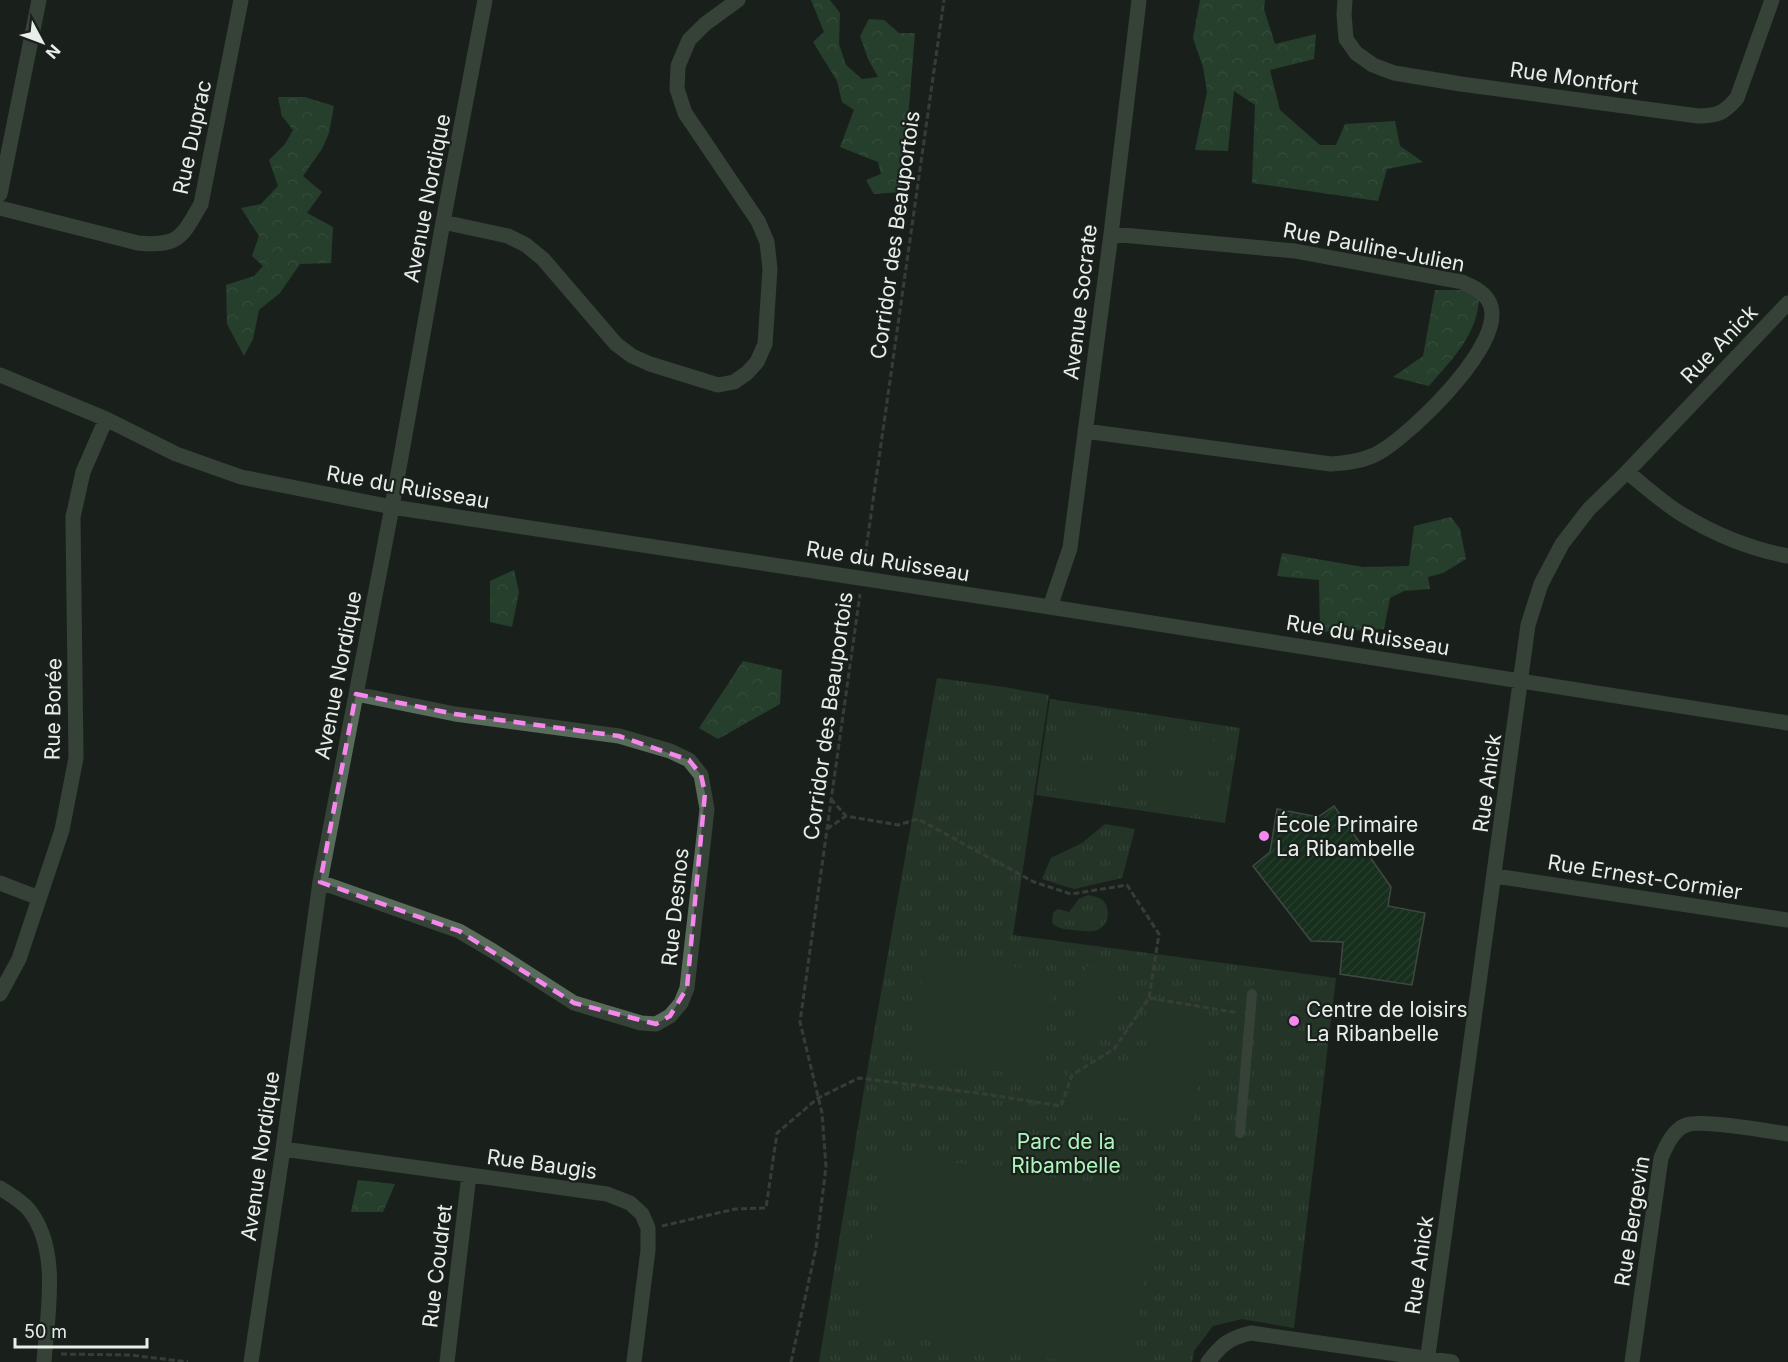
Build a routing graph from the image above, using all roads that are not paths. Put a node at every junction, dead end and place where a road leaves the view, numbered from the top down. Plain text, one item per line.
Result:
1 (39, 0) edge
2 (242, 0) edge
3 (486, 0) edge
4 (738, 0) edge
5 (1138, 0) edge
6 (1345, 0) edge
7 (1773, 0) edge
8 (0, 194) edge
9 (0, 208) edge
10 (443, 222) junction
11 (1111, 234) junction
12 (1786, 310) edge
13 (0, 375) edge
14 (106, 418) junction
15 (1085, 431) junction
16 (1627, 472) junction
17 (392, 507) junction
18 (1788, 556) edge
19 (1050, 607) junction
20 (1522, 681) junction
21 (356, 694) junction
22 (1788, 723) edge
23 (1495, 876) junction
24 (320, 882) junction
25 (0, 883) edge
26 (39, 898) junction
27 (1788, 920) edge
28 (0, 994) edge
29 (1252, 994) dead end
30 (1240, 1133) dead end
31 (1788, 1134) edge
32 (283, 1149) junction
33 (469, 1175) junction
34 (0, 1188) edge
35 (44, 1358) edge
36 (1427, 1360) edge
37 (251, 1362) edge
38 (447, 1362) edge
39 (634, 1362) edge
40 (1208, 1362) edge
41 (1452, 1362) edge
42 (1632, 1362) edge

1 - 8 street
2 - 9 street, Rue Duprac
3 - 10 street, Avenue Nordique
4 - 10 street
5 - 11 street, Avenue Socrate
6 - 7 street, Rue Montfort
10 - 17 street, Avenue Nordique
11 - 15 street, Avenue Socrate
11 - 15 street, Rue Pauline-Julien
12 - 16 street, Rue Anick
13 - 14 street, Rue du Ruisseau
14 - 17 street, Rue du Ruisseau
14 - 26 street, Rue Borée
15 - 19 street, Avenue Socrate
16 - 18 street
16 - 20 street, Rue Anick
17 - 19 street, Rue du Ruisseau
17 - 21 street, Avenue Nordique
19 - 20 street, Rue du Ruisseau
20 - 22 street, Rue du Ruisseau
20 - 23 street, Rue Anick
21 - 24 street, Avenue Nordique
21 - 24 street, Rue Desnos
23 - 27 street, Rue Ernest-Cormier
23 - 36 street, Rue Anick
24 - 32 street, Avenue Nordique
25 - 26 street
26 - 28 street, Rue Borée
29 - 30 lane
31 - 42 street, Rue Bergevin
32 - 33 street, Rue Baugis
32 - 37 street, Avenue Nordique
33 - 38 street, Rue Coudret
33 - 39 street, Rue Baugis
34 - 35 street
36 - 40 street
36 - 41 street

